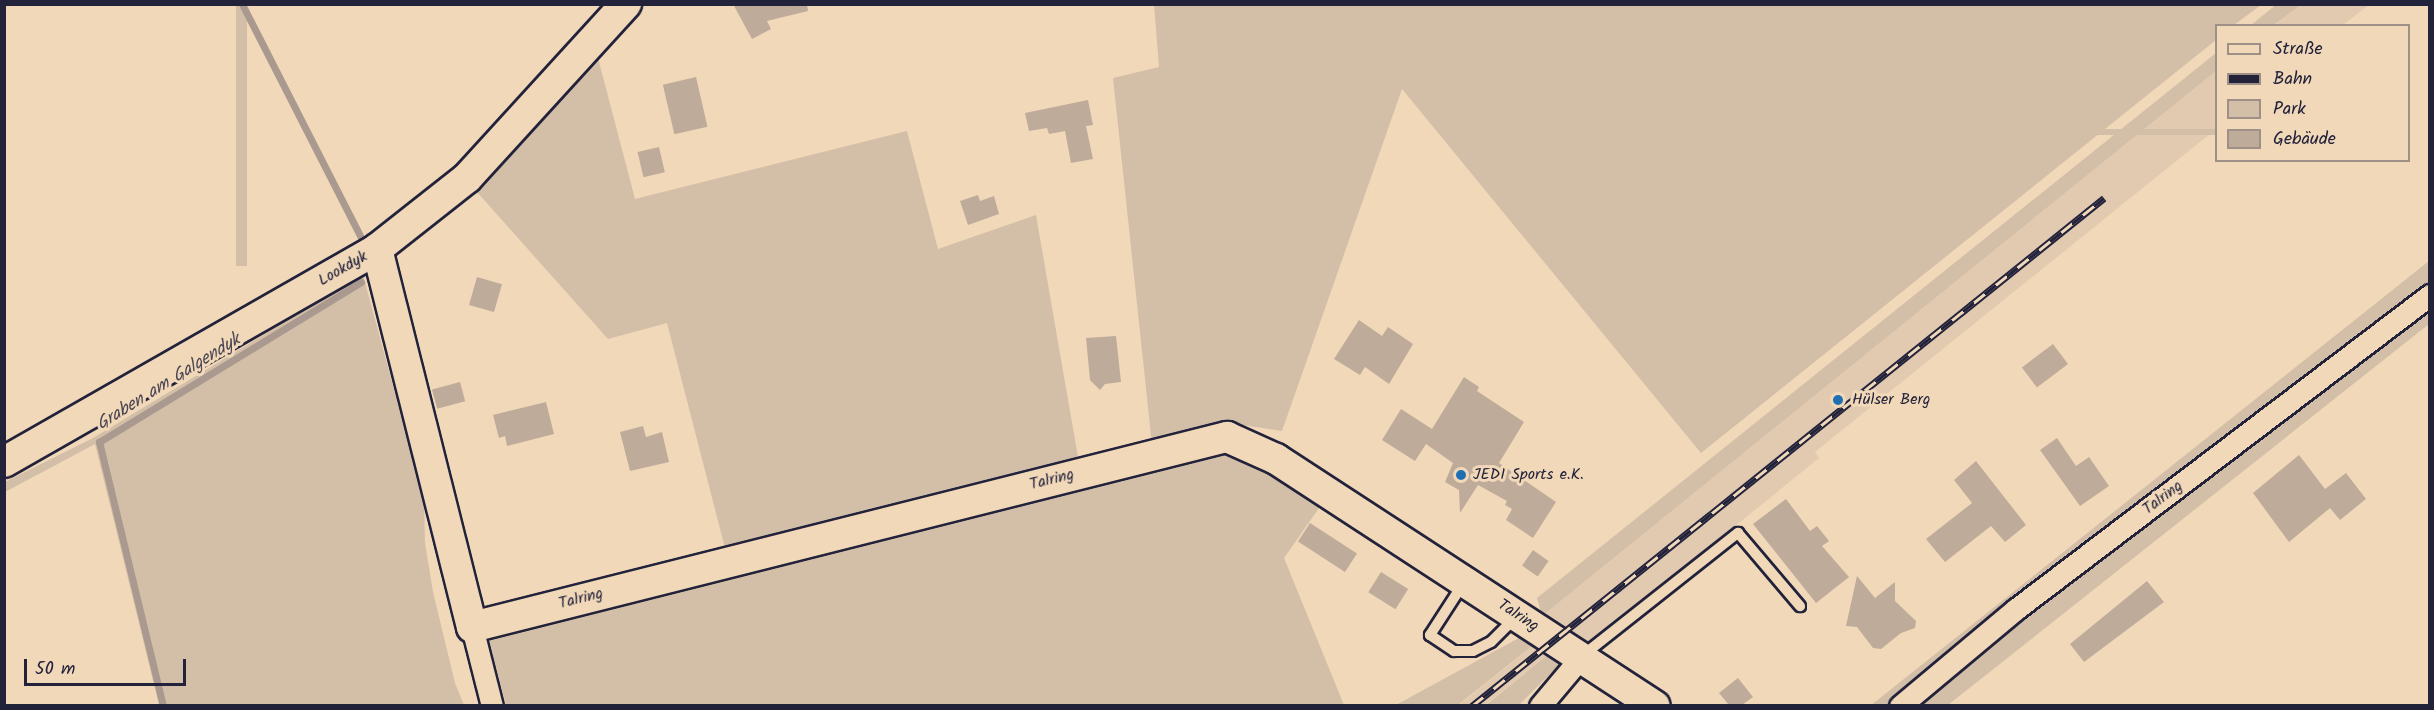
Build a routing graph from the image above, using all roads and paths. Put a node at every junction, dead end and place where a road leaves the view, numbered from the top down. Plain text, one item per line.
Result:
1 (626, 4) edge
2 (377, 249) junction
3 (2430, 295) edge
4 (4, 462) edge
5 (1465, 581) junction
6 (1800, 606) dead end
7 (1517, 616) junction
8 (472, 627) junction
9 (1582, 656) junction
10 (492, 705) edge
11 (1539, 705) edge
12 (1654, 705) edge
13 (1900, 705) edge

1 - 2 street, Lookdyk
2 - 4 street, Lookdyk
2 - 8 street
3 - 13 street, Talring
5 - 7 street, Talring
5 - 7 lane
5 - 8 street, Talring
6 - 9 lane
7 - 9 street, Talring
8 - 10 street
9 - 11 street
9 - 12 street, Talring

